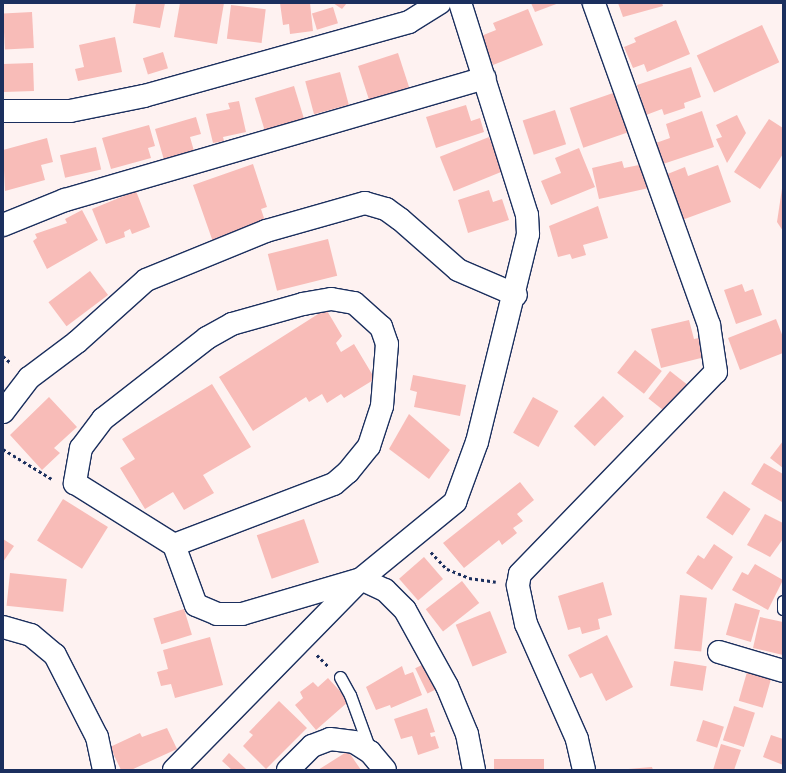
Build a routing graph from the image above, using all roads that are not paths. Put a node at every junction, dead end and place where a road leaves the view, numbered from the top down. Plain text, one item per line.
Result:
1 (439, 3) edge
2 (460, 3) edge
3 (594, 3) edge
4 (485, 78) junction
5 (3, 111) edge
6 (3, 225) edge
7 (516, 295) junction
8 (3, 412) edge
9 (174, 545) junction
10 (362, 579) junction
11 (783, 601) edge
12 (783, 609) edge
13 (3, 626) edge
14 (719, 652) dead end
15 (783, 671) edge
16 (340, 677) road end
17 (370, 752) junction
18 (104, 770) edge
19 (174, 770) edge
20 (288, 770) edge
21 (385, 770) edge
22 (474, 770) edge
23 (584, 770) edge

1 - 5 street
2 - 4 street
3 - 23 street
4 - 6 street
4 - 7 street
7 - 8 street
7 - 10 street
9 - 9 street
9 - 10 street
10 - 19 street
10 - 22 street
11 - 12 lane
13 - 18 street
14 - 15 street
16 - 17 lane
17 - 20 street
17 - 21 street

